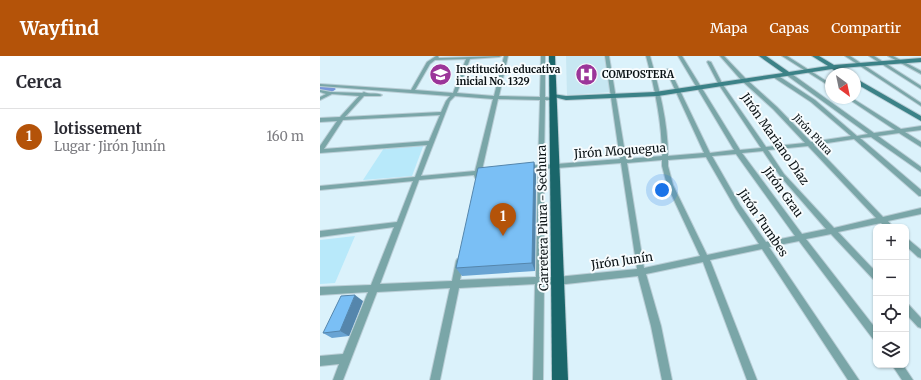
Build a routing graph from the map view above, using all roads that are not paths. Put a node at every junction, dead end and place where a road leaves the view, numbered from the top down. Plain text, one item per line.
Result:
1 (439, 56) edge
2 (499, 56) edge
3 (506, 56) edge
4 (543, 56) edge
5 (552, 56) edge
6 (607, 56) edge
7 (648, 56) edge
8 (680, 56) edge
9 (722, 56) edge
10 (762, 56) edge
11 (784, 56) edge
12 (815, 56) edge
13 (847, 56) edge
14 (871, 56) edge
15 (890, 56) edge
16 (469, 57) edge
17 (433, 60) junction
18 (921, 60) edge
19 (899, 61) junction
20 (710, 62) dead end
21 (882, 63) junction
22 (859, 64) junction
23 (833, 67) junction
24 (668, 70) dead end
25 (806, 70) junction
26 (787, 73) junction
27 (921, 73) edge
28 (775, 76) junction
29 (744, 80) junction
30 (825, 82) edge
31 (721, 84) junction
32 (861, 84) edge
33 (320, 85) edge
34 (698, 88) junction
35 (921, 88) edge
36 (677, 90) junction
37 (320, 91) edge
38 (365, 92) junction
39 (412, 92) junction
40 (331, 93) junction
41 (658, 94) junction
42 (452, 96) junction
43 (614, 96) junction
44 (493, 97) junction
45 (320, 99) edge
46 (550, 99) junction
47 (858, 104) edge
48 (921, 105) edge
49 (444, 113) junction
50 (921, 119) edge
51 (320, 120) edge
52 (340, 120) junction
53 (921, 128) edge
54 (900, 131) junction
55 (872, 135) junction
56 (856, 137) junction
57 (431, 143) junction
58 (810, 144) junction
59 (921, 145) edge
60 (764, 149) junction
61 (320, 150) edge
62 (738, 152) junction
63 (708, 155) junction
64 (664, 159) junction
65 (624, 162) junction
66 (554, 166) junction
67 (541, 167) junction
68 (518, 169) edge
69 (921, 170) edge
70 (494, 171) edge
71 (478, 173) junction
72 (418, 178) junction
73 (475, 187) edge
74 (320, 188) edge
75 (921, 194) edge
76 (921, 210) edge
77 (880, 220) junction
78 (399, 224) junction
79 (885, 224) edge
80 (832, 232) junction
81 (320, 234) edge
82 (800, 237) junction
83 (765, 245) junction
84 (909, 245) edge
85 (462, 254) edge
86 (921, 255) edge
87 (704, 258) junction
88 (641, 272) junction
89 (873, 274) edge
90 (541, 280) junction
91 (558, 281) junction
92 (456, 283) junction
93 (375, 288) junction
94 (320, 291) edge
95 (909, 311) edge
96 (921, 324) edge
97 (873, 332) edge
98 (346, 359) junction
99 (320, 361) edge
100 (899, 368) edge
101 (338, 380) edge
102 (435, 380) edge
103 (538, 380) edge
104 (560, 380) edge
105 (667, 380) edge
106 (752, 380) edge
107 (854, 380) edge
108 (908, 380) edge

1 - 17 street
2 - 16 street
3 - 44 street
4 - 46 street
5 - 46 main road, Carretera Piura - Sechura
6 - 43 street
7 - 41 street
8 - 34 street, Jirón Grau
9 - 29 street, Jirón Piura
10 - 26 street
11 - 25 street
12 - 23 street
13 - 22 street
14 - 21 street
15 - 19 street
16 - 17 street
16 - 42 street
17 - 39 street
18 - 19 street
19 - 21 street
19 - 27 street
20 - 31 street, Jirón Mariano Díaz
21 - 22 street
21 - 35 street
22 - 23 street
22 - 48 street
23 - 25 street
24 - 36 street, Jirón Tumbes
25 - 26 street
25 - 30 street
26 - 28 street
26 - 55 street
28 - 29 street
28 - 56 street
29 - 31 street
29 - 58 street, Jirón Piura
31 - 34 street
31 - 60 street, Jirón Mariano Díaz
32 - 50 street
33 - 38 street
34 - 36 street
34 - 62 street, Jirón Grau
36 - 41 street
36 - 63 street, Jirón Tumbes
37 - 40 street
38 - 39 street
38 - 40 street
38 - 42 street
38 - 52 street
39 - 42 street
40 - 45 street
41 - 43 street
41 - 64 street
42 - 44 street
42 - 49 street
43 - 46 street
43 - 65 street
44 - 46 street
44 - 71 street
46 - 66 main road, Carretera Piura - Sechura
46 - 67 street
47 - 54 street
49 - 52 street
49 - 57 street
51 - 52 street
52 - 61 street
53 - 54 street, Jirón Moquegua
54 - 55 street, Jirón Moquegua
54 - 59 street
55 - 56 street, Jirón Moquegua
55 - 69 street
56 - 58 street, Jirón Moquegua
56 - 75 street
57 - 61 street
57 - 72 street
58 - 60 street, Jirón Moquegua
58 - 77 street, Jirón Piura
60 - 62 street, Jirón Moquegua
60 - 80 street, Jirón Mariano Díaz
62 - 63 street, Jirón Moquegua
62 - 82 street, Jirón Grau
63 - 64 street, Jirón Moquegua
63 - 83 street, Jirón Tumbes
64 - 65 street, Jirón Moquegua
64 - 87 street
65 - 66 street, Jirón Moquegua
65 - 88 street
66 - 67 street, Jirón Moquegua
66 - 91 main road, Carretera Piura - Sechura
67 - 68 street, Jirón Moquegua
67 - 90 street
70 - 71 street
71 - 72 street
71 - 73 street
72 - 74 street
72 - 78 street
76 - 77 street, Jirón Junín
77 - 79 street, Jirón Piura
77 - 80 street, Jirón Junín
78 - 81 street
78 - 93 street
80 - 82 street, Jirón Junín
80 - 89 street, Jirón Mariano Díaz
82 - 83 street, Jirón Junín
82 - 97 street, Jirón Grau
83 - 87 street, Jirón Junín
83 - 107 street, Jirón Tumbes
84 - 86 street
85 - 92 street
87 - 88 street, Jirón Junín
87 - 106 street
88 - 91 street, Jirón Junín
88 - 105 street
90 - 91 street, Jirón Junín
90 - 92 street, Jirón Junín
90 - 103 street
91 - 104 main road, Carretera Piura - Sechura
92 - 93 street, Jirón Junín
92 - 102 street
93 - 94 street, Jirón Junín
93 - 98 street
95 - 96 street
98 - 99 street
98 - 101 street
100 - 108 street

